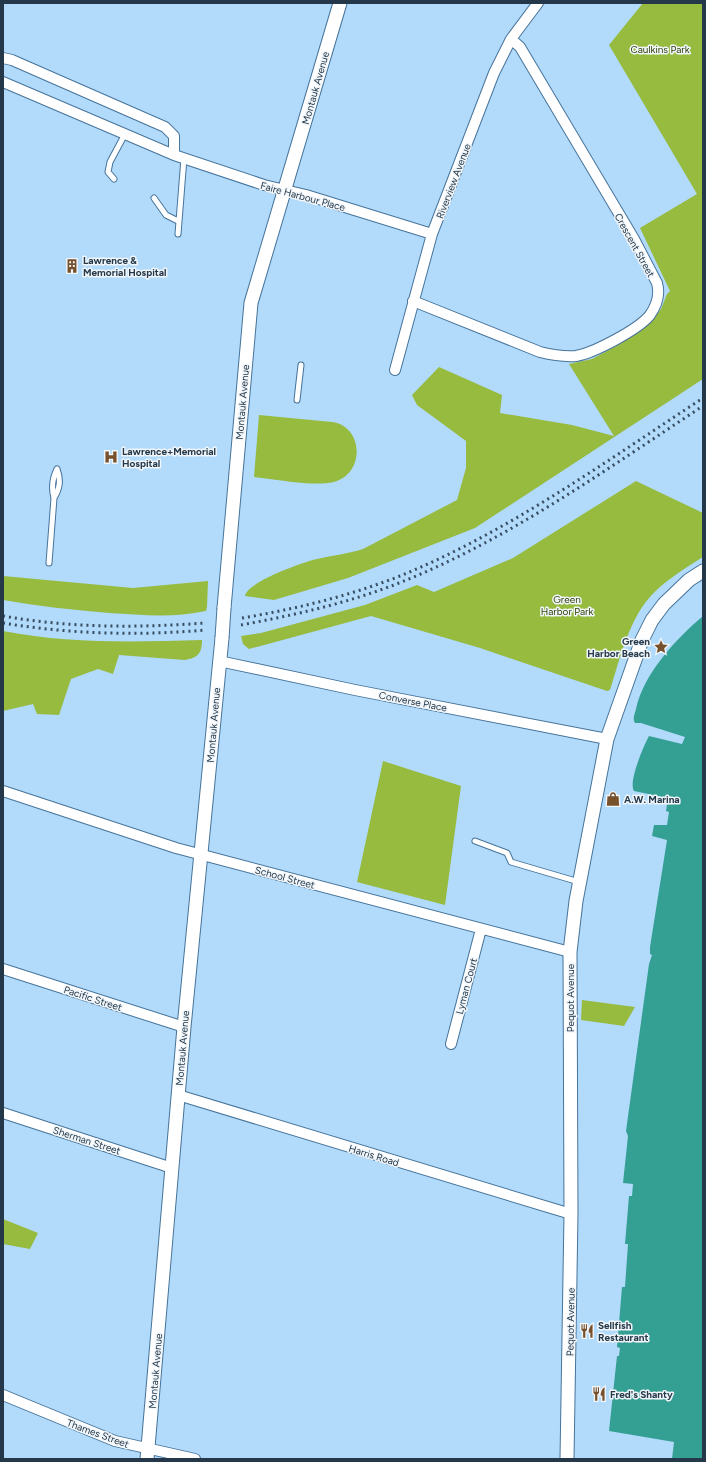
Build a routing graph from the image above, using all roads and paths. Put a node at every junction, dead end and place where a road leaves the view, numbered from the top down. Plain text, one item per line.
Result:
1 (340, 3) edge
2 (538, 3) edge
3 (512, 39) junction
4 (3, 58) edge
5 (3, 82) edge
6 (125, 134) junction
7 (174, 155) junction
8 (184, 158) junction
9 (114, 179) dead end
10 (286, 190) junction
11 (154, 198) dead end
12 (178, 221) junction
13 (178, 234) dead end
14 (432, 234) junction
15 (413, 301) junction
16 (301, 365) dead end
17 (394, 370) dead end
18 (297, 400) dead end
19 (54, 498) dead end
20 (49, 563) dead end
21 (703, 571) edge
22 (219, 661) junction
23 (607, 738) junction
24 (3, 791) edge
25 (475, 841) dead end
26 (201, 855) junction
27 (580, 882) junction
28 (481, 929) junction
29 (570, 952) junction
30 (3, 969) edge
31 (184, 1027) junction
32 (451, 1044) dead end
33 (178, 1095) junction
34 (3, 1113) edge
35 (172, 1168) junction
36 (571, 1214) junction
37 (3, 1395) edge
38 (148, 1454) edge
39 (195, 1459) edge
40 (567, 1459) edge

1 - 10 street, Montauk Avenue
2 - 3 street, Riverview Avenue
3 - 14 street, Riverview Avenue
3 - 15 street, Crescent Street
4 - 7 street
5 - 6 street, Faire Harbour Place
6 - 7 street, Faire Harbour Place
6 - 9 lane
7 - 8 street, Faire Harbour Place
8 - 10 street, Faire Harbour Place
8 - 12 lane
10 - 14 street, Faire Harbour Place
10 - 22 street, Montauk Avenue, bridge
11 - 12 lane
12 - 13 lane
14 - 15 street, Riverview Avenue
15 - 17 street, Riverview Avenue
16 - 18 lane
19 - 20 lane
21 - 23 street, Pequot Avenue
22 - 23 street, Converse Place
22 - 26 street, Montauk Avenue
23 - 27 street, Pequot Avenue
24 - 26 street, School Street
25 - 27 lane
26 - 28 street, School Street
26 - 31 street, Montauk Avenue
27 - 29 street, Pequot Avenue
28 - 29 street, School Street
28 - 32 street, Lyman Court
29 - 36 street, Pequot Avenue
30 - 31 street, Pacific Street
31 - 33 street, Montauk Avenue
33 - 35 street, Montauk Avenue
33 - 36 street, Harris Road
34 - 35 street, Sherman Street
35 - 38 street, Montauk Avenue
36 - 40 street, Pequot Avenue
37 - 38 street, Thames Street
38 - 39 street, Thames Street

